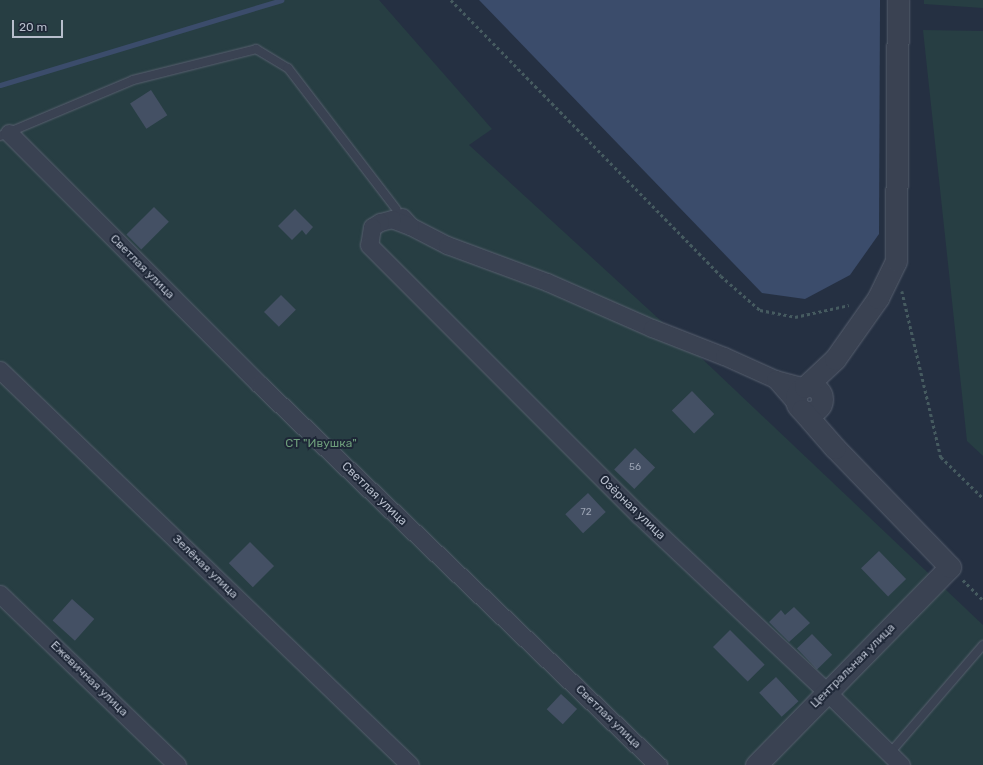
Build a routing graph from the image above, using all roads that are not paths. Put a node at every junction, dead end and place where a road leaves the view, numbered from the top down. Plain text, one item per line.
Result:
1 (898, 0) edge
2 (4, 134) edge
3 (396, 209) joint
4 (410, 226) junction
5 (835, 359) junction
6 (0, 370) edge
7 (775, 379) junction
8 (805, 386) junction
9 (811, 406) junction
10 (0, 594) edge
11 (983, 645) edge
12 (827, 692) junction
13 (895, 759) edge
14 (178, 765) edge
15 (410, 765) edge
16 (658, 765) edge
17 (756, 765) edge

1 - 5 street
2 - 3 lane
2 - 16 street, Светлая улица
3 - 4 street
4 - 7 street
4 - 12 street, Озёрная улица
5 - 8 street
5 - 9 street
6 - 15 street, Зелёная улица
7 - 8 street
7 - 9 street
8 - 9 street
9 - 12 street, Центральная улица
10 - 14 street, Ежевичная улица
11 - 13 lane
12 - 13 street, Озёрная улица
12 - 17 street, Центральная улица

